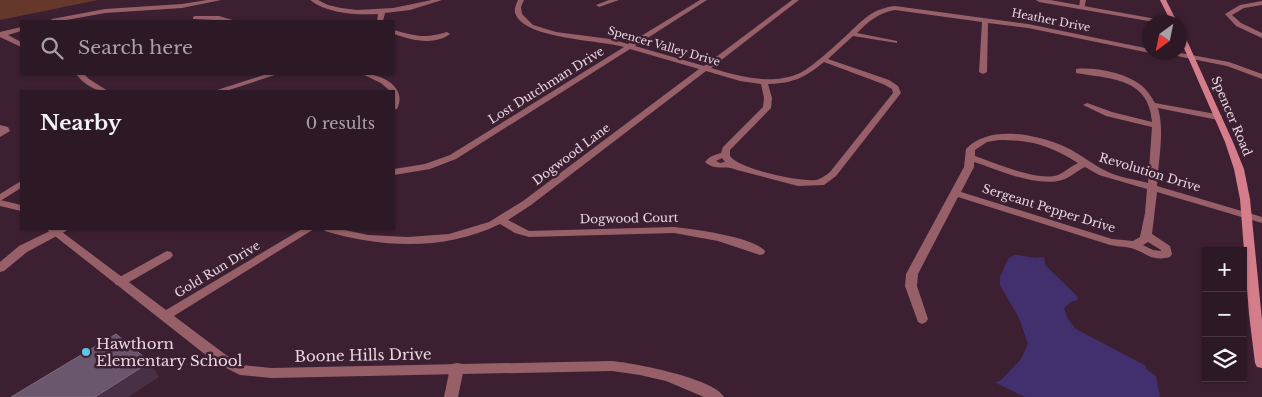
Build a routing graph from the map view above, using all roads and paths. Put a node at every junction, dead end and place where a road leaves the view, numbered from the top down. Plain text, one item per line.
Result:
1 (218, 0) edge
2 (313, 0) edge
3 (439, 0) edge
4 (521, 0) edge
5 (616, 0) edge
6 (704, 0) edge
7 (796, 0) edge
8 (1039, 0) edge
9 (1082, 0) edge
10 (1163, 0) edge
11 (1238, 0) edge
12 (1262, 3) edge
13 (198, 4) junction
14 (1249, 4) junction
15 (599, 5) dead end
16 (1082, 8) junction
17 (382, 11) junction
18 (1170, 15) edge
19 (1142, 18) edge
20 (58, 20) edge
21 (193, 20) edge
22 (228, 20) edge
23 (380, 20) edge
24 (985, 20) junction
25 (20, 29) edge
26 (395, 32) edge
27 (447, 34) dead end
28 (852, 34) junction
29 (1, 35) edge
30 (1262, 36) edge
31 (895, 42) dead end
32 (20, 44) edge
33 (629, 47) junction
34 (1187, 47) edge
35 (1142, 49) edge
36 (1187, 57) edge
37 (1192, 58) junction
38 (822, 59) junction
39 (703, 69) junction
40 (1078, 71) dead end
41 (983, 72) dead end
42 (81, 75) edge
43 (271, 75) edge
44 (369, 75) edge
45 (1262, 77) edge
46 (764, 82) junction
47 (102, 90) edge
48 (221, 90) edge
49 (394, 90) edge
50 (1087, 105) dead end
51 (1152, 105) junction
52 (1218, 117) junction
53 (1156, 125) junction
54 (0, 128) edge
55 (0, 134) edge
56 (724, 155) junction
57 (970, 157) junction
58 (732, 164) junction
59 (1085, 164) junction
60 (395, 172) edge
61 (20, 185) edge
62 (1152, 188) junction
63 (955, 193) junction
64 (0, 198) edge
65 (0, 203) edge
66 (20, 208) edge
67 (1246, 215) junction
68 (500, 220) junction
69 (1262, 220) edge
70 (56, 230) edge
71 (307, 230) edge
72 (333, 230) edge
73 (1146, 235) junction
74 (1134, 245) junction
75 (760, 251) dead end
76 (167, 255) dead end
77 (0, 268) edge
78 (120, 282) junction
79 (165, 316) junction
80 (922, 319) dead end
81 (1262, 362) edge
82 (457, 368) junction
83 (451, 397) edge
84 (718, 397) edge

1 - 13 street
2 - 17 street
3 - 17 street
4 - 33 street, Spencer Valley Drive
5 - 15 street
6 - 33 street, Lost Dutchman Drive
7 - 39 street, Dogwood Lane
8 - 16 street
9 - 16 street
10 - 18 main road
11 - 14 street
12 - 14 street
13 - 20 street
13 - 21 street
14 - 30 street
16 - 19 street
17 - 23 street
21 - 22 street
24 - 28 street, Heather Drive
24 - 35 street, Heather Drive
24 - 41 street
25 - 29 street
26 - 27 street
28 - 31 street
28 - 38 street, Heather Drive
29 - 32 street
33 - 39 street, Spencer Valley Drive
33 - 60 street, Lost Dutchman Drive
34 - 37 main road, Spencer Road
36 - 37 street
37 - 45 street
37 - 52 main road, Spencer Road
38 - 46 street, Heather Drive
38 - 58 street
39 - 46 street, Spencer Valley Drive
39 - 68 street, Dogwood Lane
40 - 51 street
42 - 47 street
43 - 48 street
44 - 49 street
46 - 56 street
50 - 53 street
51 - 52 street
51 - 53 street
52 - 67 main road, Spencer Road
53 - 62 street
54 - 55 street
56 - 58 street
56 - 58 street
57 - 59 street
57 - 59 street, Revolution Drive
57 - 63 street, Revolution Drive
59 - 62 street, Revolution Drive
61 - 64 street
62 - 67 street, Revolution Drive
62 - 73 street
63 - 74 street, Sergeant Pepper Drive
63 - 80 street, Revolution Drive
65 - 66 street
67 - 69 street, Revolution Drive
67 - 81 main road, Spencer Road
68 - 72 street, Dogwood Lane
68 - 75 street, Dogwood Court
70 - 77 street
70 - 78 street, Boone Hills Drive
71 - 79 street, Gold Run Drive
73 - 74 street
73 - 74 street, Sergeant Pepper Drive
76 - 78 street
78 - 79 street, Boone Hills Drive
79 - 82 street, Boone Hills Drive
82 - 83 street
82 - 84 street, Boone Hills Drive

